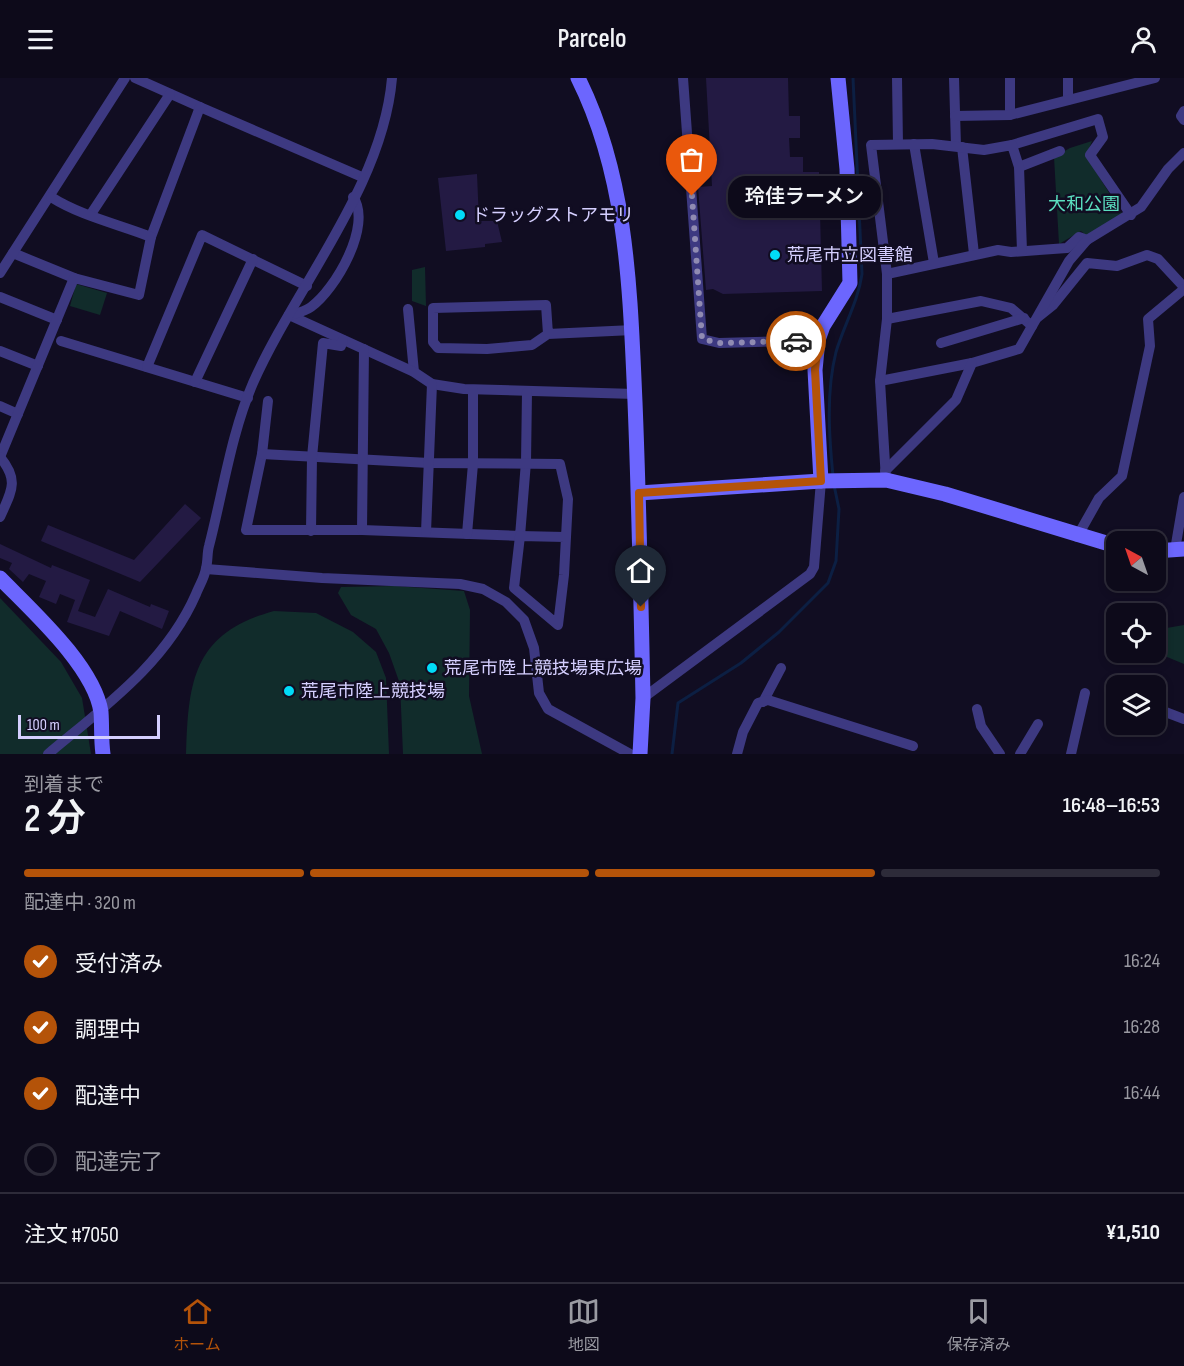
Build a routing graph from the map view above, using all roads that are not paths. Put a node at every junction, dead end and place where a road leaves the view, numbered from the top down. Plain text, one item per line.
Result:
1 (125, 78) edge
2 (135, 78) edge
3 (392, 78) edge
4 (579, 78) edge
5 (683, 78) edge
6 (838, 78) edge
7 (897, 78) edge
8 (954, 78) edge
9 (1010, 78) edge
10 (1068, 78) edge
11 (1155, 78) edge
12 (1126, 82) edge
13 (170, 94) junction
14 (1068, 100) junction
15 (200, 107) junction
16 (1184, 111) edge
17 (1010, 115) junction
18 (955, 116) junction
19 (1184, 120) edge
20 (897, 144) junction
21 (914, 144) junction
22 (959, 146) junction
23 (1012, 146) junction
24 (1060, 151) dead end
25 (1184, 153) edge
26 (1019, 167) junction
27 (362, 177) junction
28 (51, 197) junction
29 (353, 197) junction
30 (91, 214) junction
31 (1131, 215) junction
32 (151, 237) junction
33 (1086, 240) junction
34 (1022, 251) junction
35 (13, 253) junction
36 (974, 254) junction
37 (253, 259) junction
38 (934, 263) junction
39 (0, 273) edge
40 (887, 274) junction
41 (74, 278) junction
42 (307, 286) junction
43 (1184, 288) edge
44 (0, 297) edge
45 (408, 309) dead end
46 (289, 315) junction
47 (887, 319) junction
48 (57, 320) junction
49 (1030, 321) junction
50 (633, 330) junction
51 (548, 334) junction
52 (343, 340) junction
53 (818, 340) junction
54 (61, 341) dead end
55 (941, 343) dead end
56 (364, 349) junction
57 (0, 351) edge
58 (972, 363) junction
59 (38, 366) junction
60 (147, 368) junction
61 (414, 372) junction
62 (880, 381) junction
63 (195, 382) junction
64 (432, 384) junction
65 (473, 390) junction
66 (527, 392) junction
67 (635, 394) junction
68 (248, 398) junction
69 (268, 401) dead end
70 (0, 406) edge
71 (18, 414) junction
72 (262, 454) junction
73 (0, 457) edge
74 (312, 457) junction
75 (361, 459) junction
76 (526, 462) junction
77 (429, 463) junction
78 (473, 464) junction
79 (886, 476) junction
80 (823, 481) junction
81 (639, 493) junction
82 (1184, 497) edge
83 (0, 517) edge
84 (362, 530) junction
85 (311, 531) junction
86 (426, 532) junction
87 (467, 534) junction
88 (520, 536) junction
89 (565, 537) junction
90 (1077, 537) junction
91 (1106, 544) edge
92 (1179, 550) edge
93 (206, 569) junction
94 (0, 578) edge
95 (781, 668) dead end
96 (1085, 693) dead end
97 (643, 698) junction
98 (763, 702) junction
99 (977, 709) dead end
100 (100, 710) junction
101 (1166, 712) edge
102 (1184, 719) edge
103 (1038, 724) dead end
104 (607, 742) junction
105 (913, 746) dead end
106 (48, 754) edge
107 (103, 754) edge
108 (601, 754) edge
109 (630, 754) edge
110 (640, 754) edge
111 (737, 754) edge
112 (1000, 754) edge
113 (1020, 754) edge
114 (1071, 754) edge

1 - 28 street
2 - 13 street
3 - 27 street
4 - 50 street
5 - 53 street
6 - 53 street
7 - 20 street
8 - 18 street
9 - 17 street
10 - 14 street
11 - 12 street
12 - 14 street
13 - 15 street
13 - 30 street
14 - 17 street
15 - 27 street
15 - 32 street
16 - 19 street
17 - 18 street
18 - 22 street
20 - 21 street
20 - 40 street
21 - 22 street
21 - 38 street
22 - 23 street
22 - 36 street
23 - 26 street
23 - 31 street
24 - 26 street
25 - 31 street
26 - 34 street
27 - 29 street
28 - 30 street
28 - 35 street
29 - 42 street
29 - 46 street
30 - 32 street
31 - 33 street
32 - 41 street
33 - 34 street
33 - 49 street
34 - 36 street
35 - 39 street
35 - 41 street
36 - 38 street
37 - 42 street
37 - 60 street
37 - 63 street
38 - 40 street
40 - 47 street
41 - 48 street
42 - 46 street
43 - 49 street
43 - 90 street
44 - 48 street
45 - 61 street
46 - 52 street
46 - 68 street
47 - 49 street
47 - 62 street
48 - 59 street
49 - 55 street
49 - 58 street
50 - 51 street
50 - 67 street
51 - 51 street
52 - 56 street
52 - 74 street
53 - 80 street
54 - 60 street
56 - 61 street
56 - 75 street
57 - 59 street
58 - 62 street
58 - 79 street
59 - 71 street
60 - 63 street
61 - 64 street
62 - 79 street
63 - 68 street
64 - 65 street
64 - 77 street
65 - 66 street
65 - 78 street
66 - 67 street
66 - 76 street
67 - 81 street
68 - 93 street
69 - 72 street
70 - 71 street
71 - 73 street
72 - 74 street
72 - 85 street
73 - 83 street
74 - 75 street
74 - 85 street
75 - 77 street
75 - 84 street
76 - 78 street
76 - 88 street
76 - 89 street
77 - 78 street
77 - 86 street
78 - 87 street
79 - 80 street
79 - 90 street
80 - 81 street
80 - 97 street
81 - 97 street
82 - 92 street
84 - 85 street
84 - 86 street
86 - 87 street
87 - 88 street
88 - 89 street
88 - 89 street
90 - 91 street
93 - 100 street
93 - 104 street
94 - 100 street
95 - 98 street
96 - 114 street
97 - 110 street
98 - 105 street
98 - 111 street
99 - 112 street
100 - 106 street
100 - 107 street
101 - 102 street
103 - 113 street
104 - 108 street
104 - 109 street

